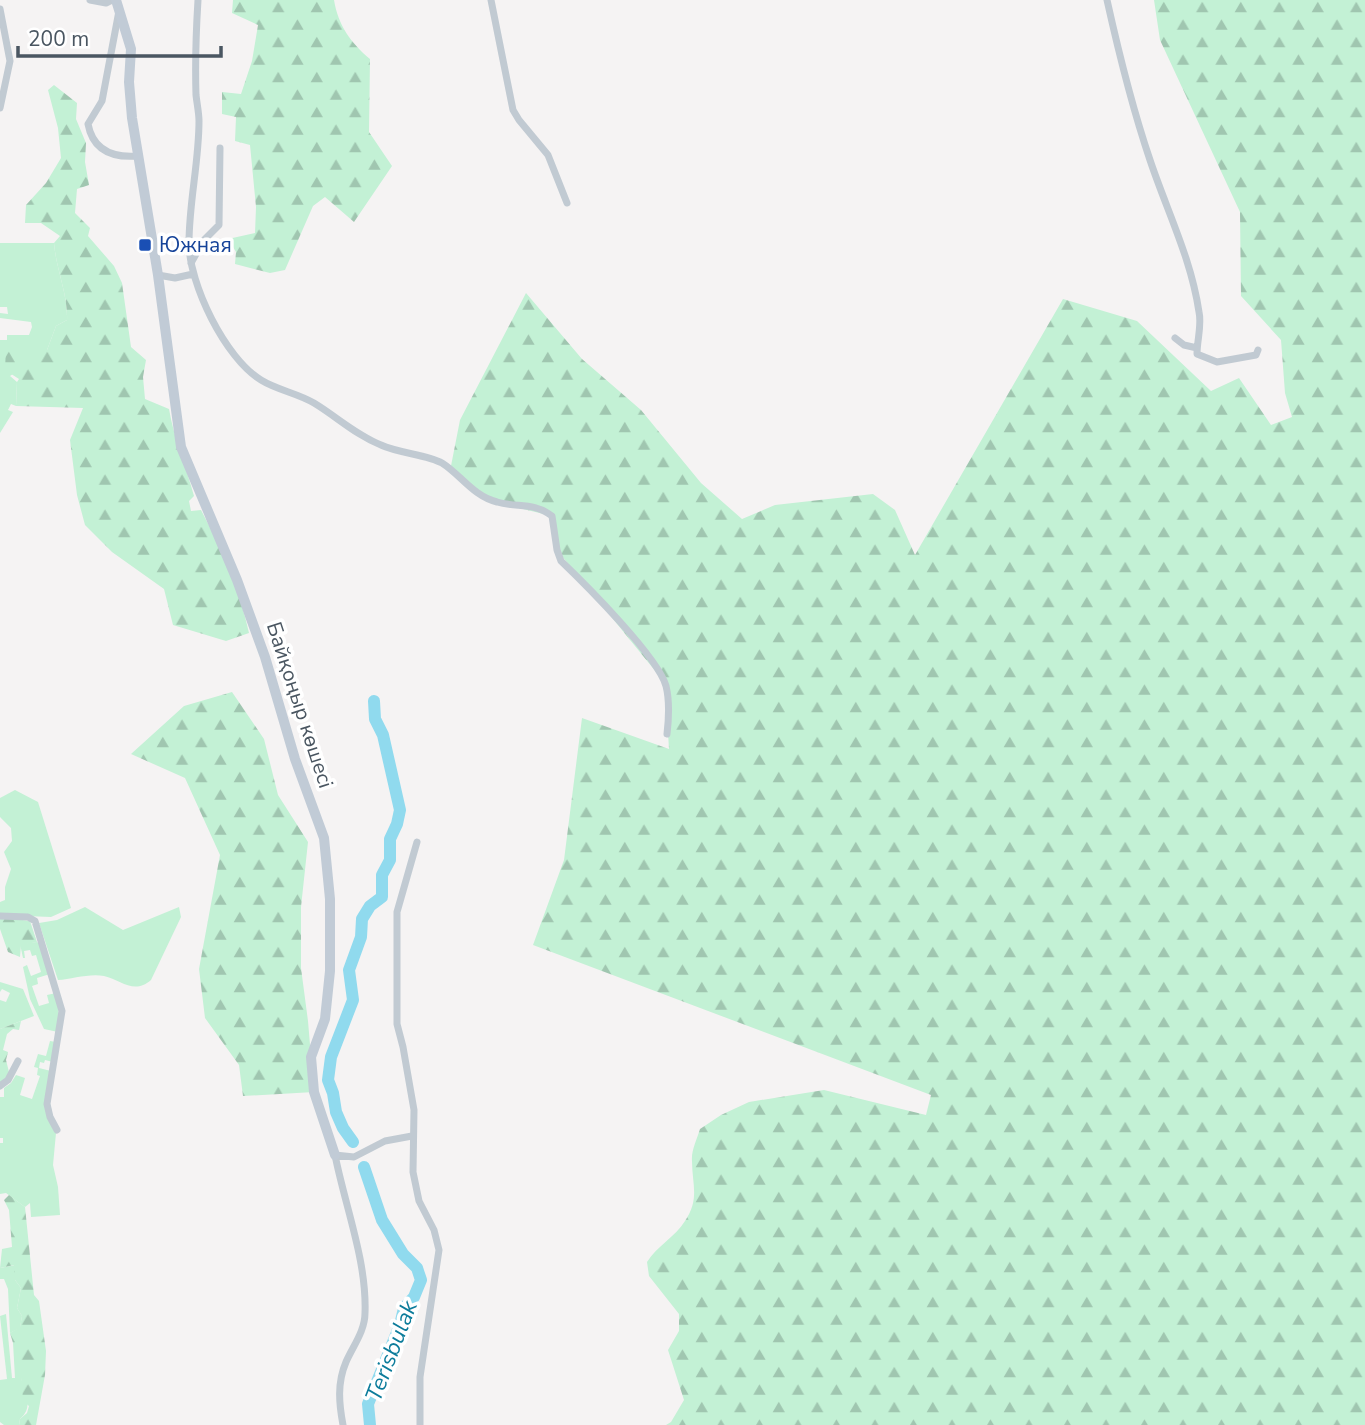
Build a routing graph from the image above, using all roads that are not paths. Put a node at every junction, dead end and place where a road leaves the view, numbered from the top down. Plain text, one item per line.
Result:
1 (90, 0) edge
2 (198, 0) edge
3 (491, 0) edge
4 (1108, 0) edge
5 (116, 3) edge
6 (0, 9) edge
7 (1123, 51) dead end
8 (0, 108) edge
9 (220, 148) dead end
10 (138, 156) junction
11 (567, 203) dead end
12 (191, 263) junction
13 (193, 274) junction
14 (158, 275) junction
15 (1175, 338) dead end
16 (1197, 348) junction
17 (1258, 350) dead end
18 (667, 734) dead end
19 (417, 842) dead end
20 (0, 916) edge
21 (18, 1061) dead end
22 (0, 1086) edge
23 (57, 1130) dead end
24 (412, 1136) junction
25 (335, 1155) junction
26 (343, 1425) edge
27 (420, 1425) edge

1 - 5 street
2 - 12 street
3 - 11 street
4 - 7 street
4 - 16 street
5 - 10 street, Байқоңыр көшесі
5 - 10 street
6 - 8 street
9 - 12 street
10 - 14 street, Байқоңыр көшесі
12 - 13 street
13 - 14 street
13 - 18 street
14 - 25 street, Байқоңыр көшесі
15 - 16 street
16 - 17 street
19 - 24 street
20 - 23 street
21 - 22 street
24 - 25 street
24 - 27 street
25 - 26 street, Байқоңыр көшесі

